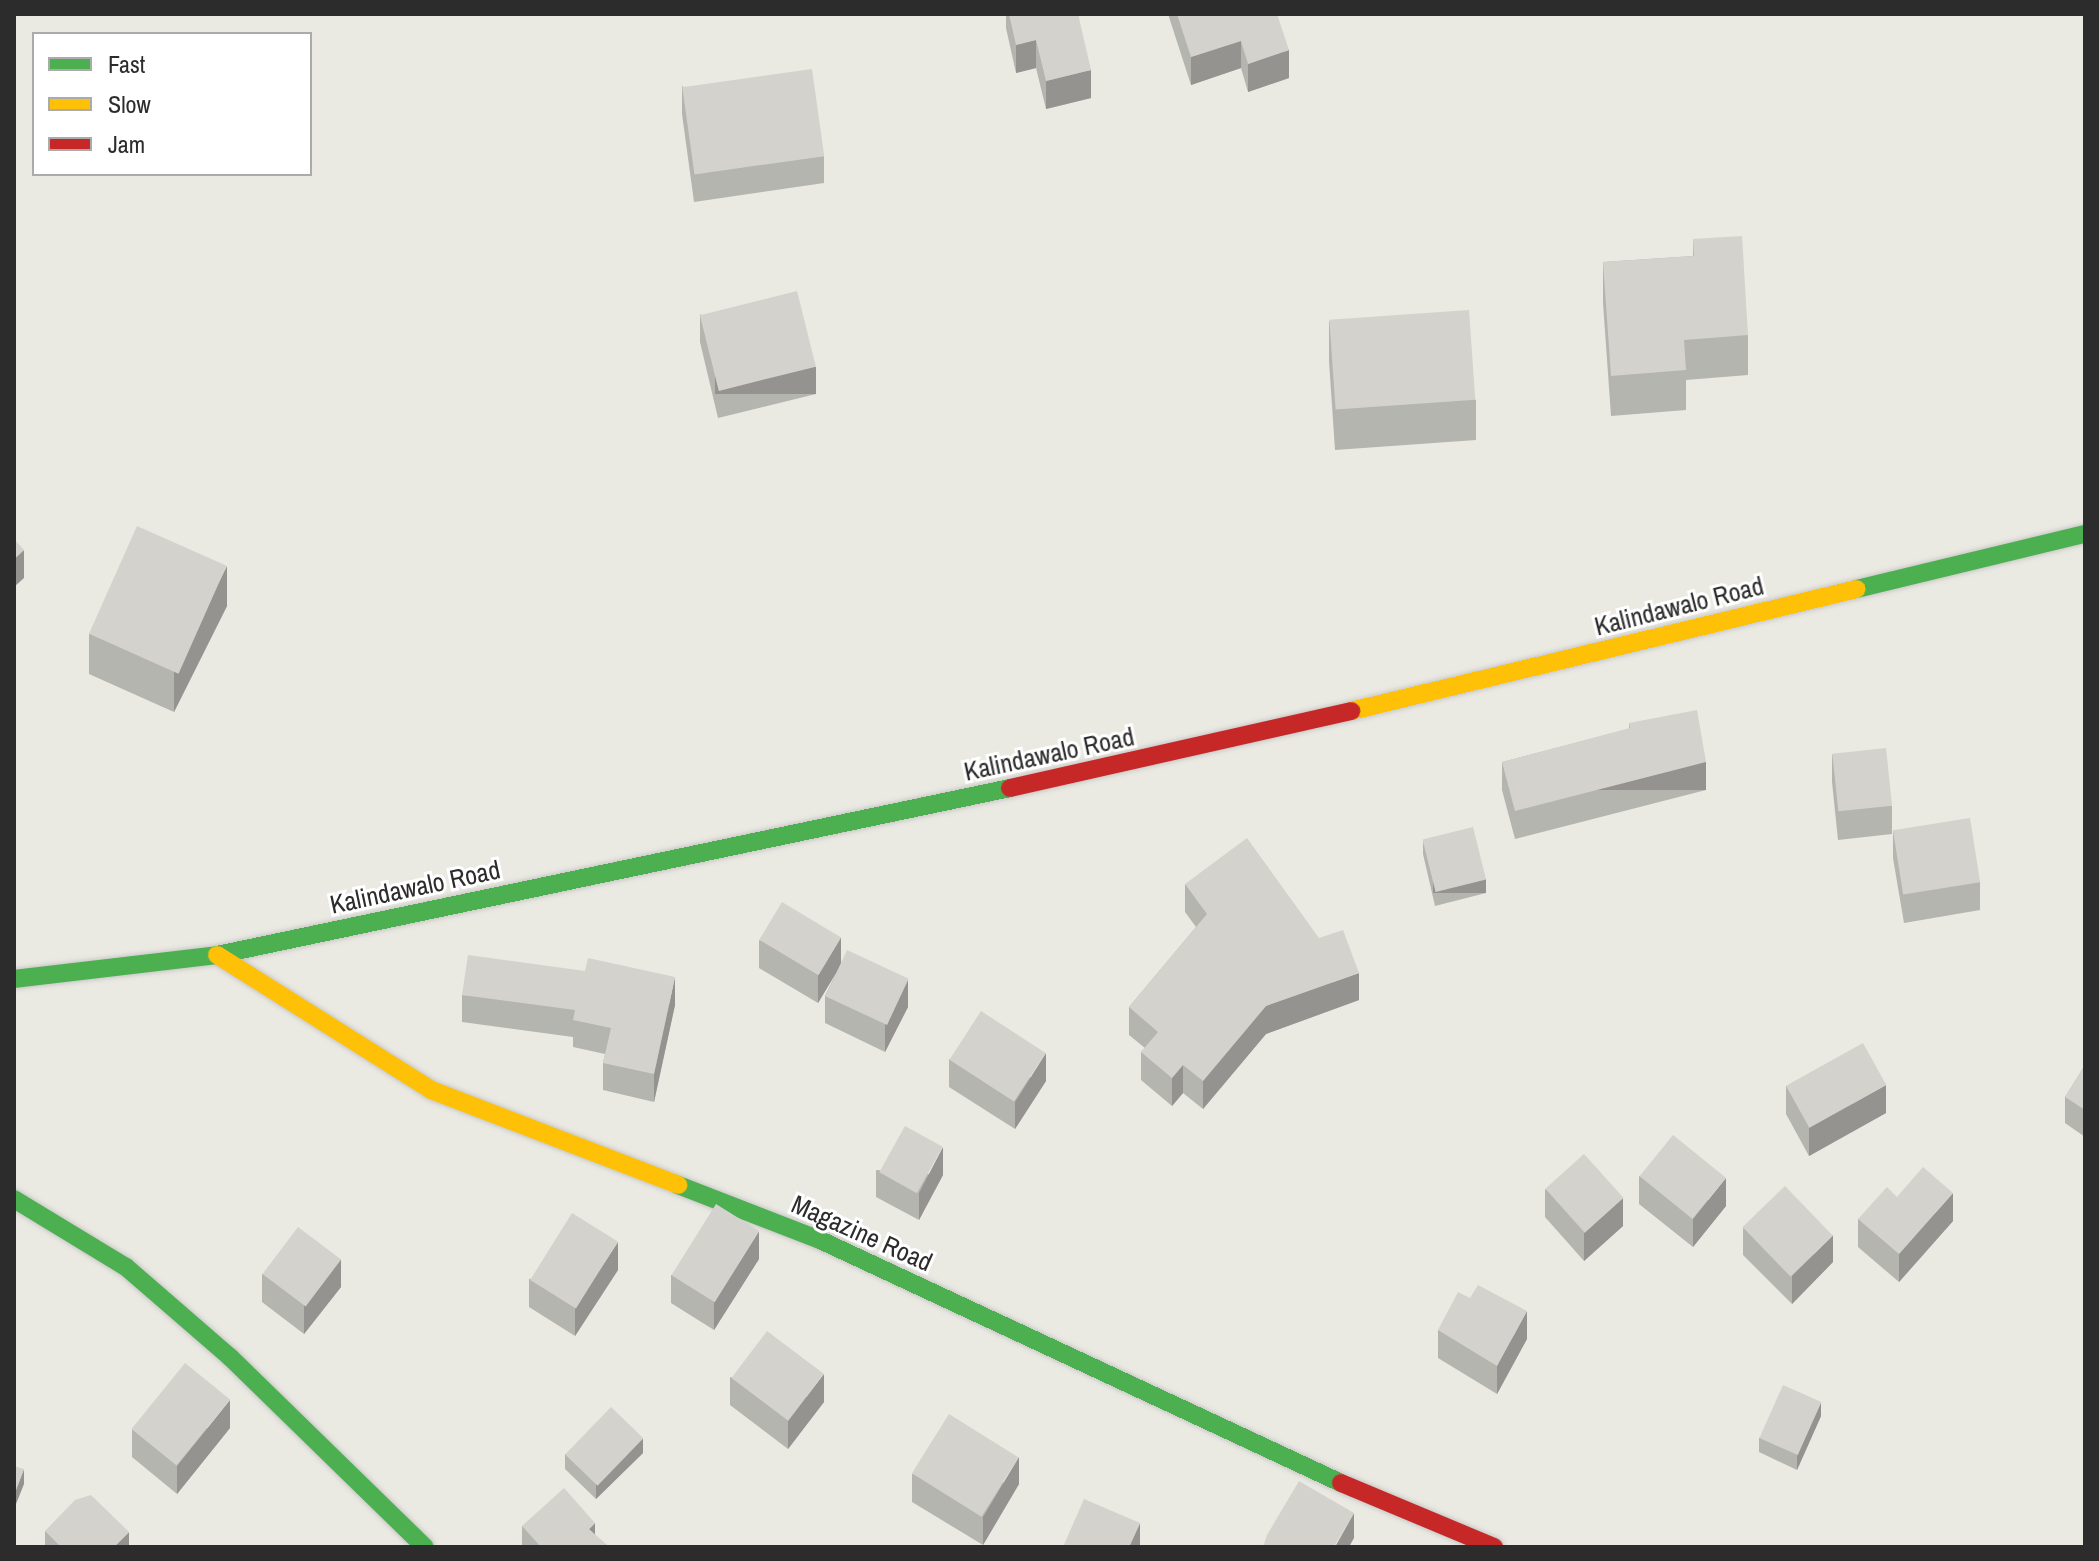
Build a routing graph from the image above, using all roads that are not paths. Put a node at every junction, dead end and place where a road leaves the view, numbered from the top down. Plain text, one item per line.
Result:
1 (2085, 534) edge
2 (217, 955) junction
3 (14, 979) edge
4 (14, 1199) edge
5 (425, 1547) edge
6 (1494, 1547) edge

1 - 2 street, Kalindawalo Road
2 - 3 street, Kalindawalo Road
2 - 6 street, Magazine Road
4 - 5 street

